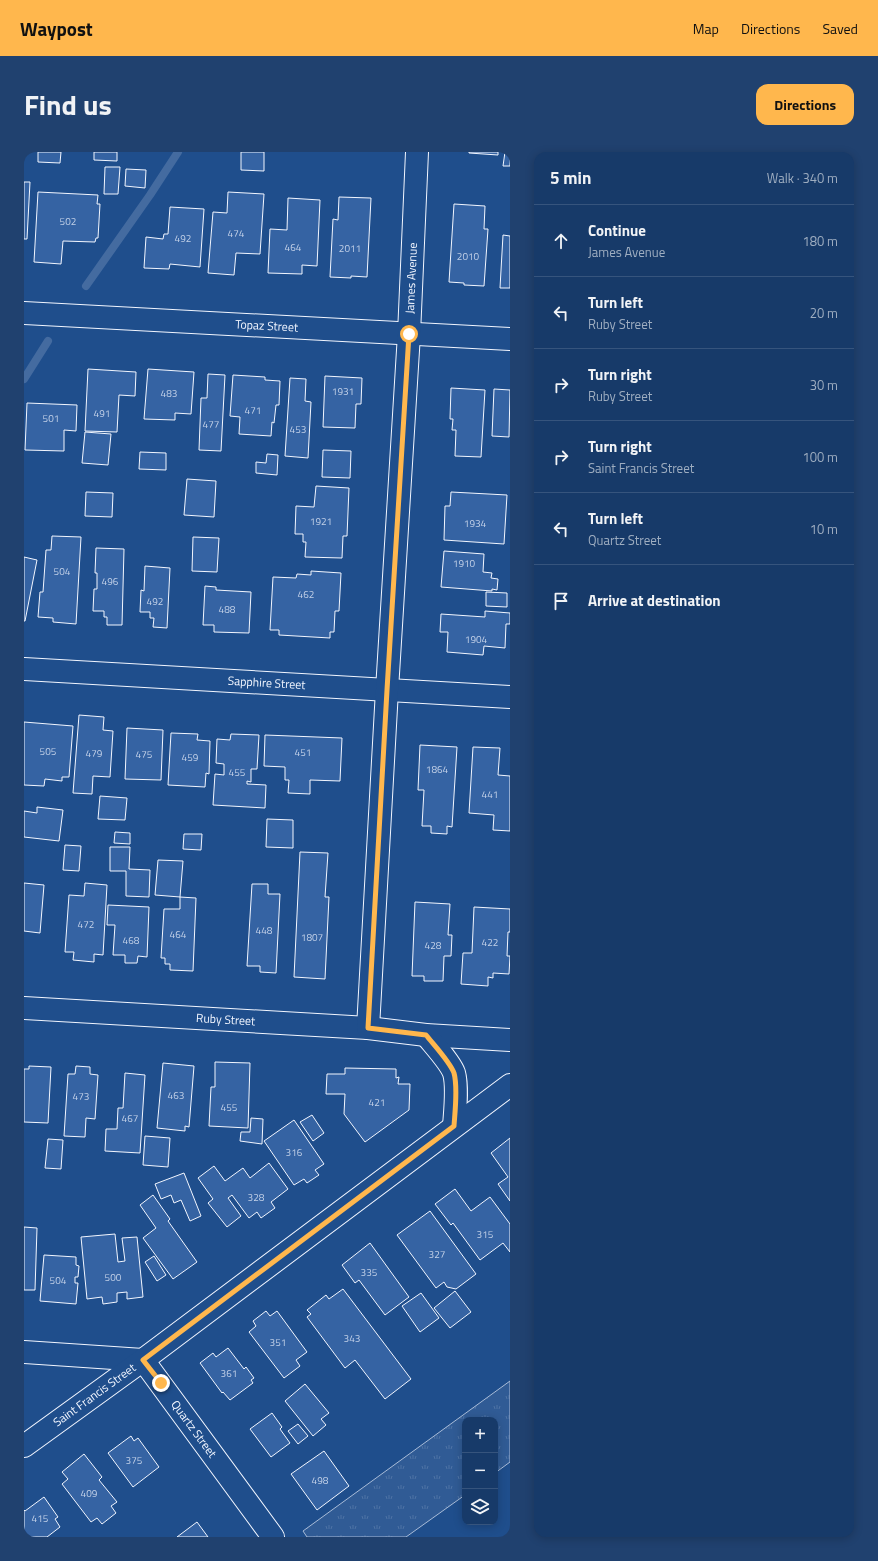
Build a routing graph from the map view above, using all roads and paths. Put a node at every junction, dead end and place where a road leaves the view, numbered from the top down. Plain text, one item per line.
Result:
1 (417, 152) edge
2 (24, 313) edge
3 (409, 334) junction
4 (510, 339) edge
5 (24, 669) edge
6 (387, 690) junction
7 (510, 696) edge
8 (24, 1008) edge
9 (368, 1028) junction
10 (426, 1035) junction
11 (510, 1040) edge
12 (510, 1085) edge
13 (454, 1126) junction
14 (24, 1352) edge
15 (143, 1360) junction
16 (24, 1446) edge
17 (273, 1537) edge

1 - 3 street, James Avenue
2 - 3 street, Topaz Street
3 - 4 street, Topaz Street
3 - 6 street, James Avenue
5 - 6 street, Sapphire Street
6 - 7 street, Sapphire Street
6 - 9 street, James Avenue
8 - 9 street, Ruby Street
9 - 10 street, Ruby Street
10 - 11 street, Ruby Street
10 - 13 street
12 - 13 street, Saint Francis Street
13 - 15 street, Saint Francis Street
14 - 15 street
15 - 16 street, Saint Francis Street
15 - 17 street, Quartz Street

